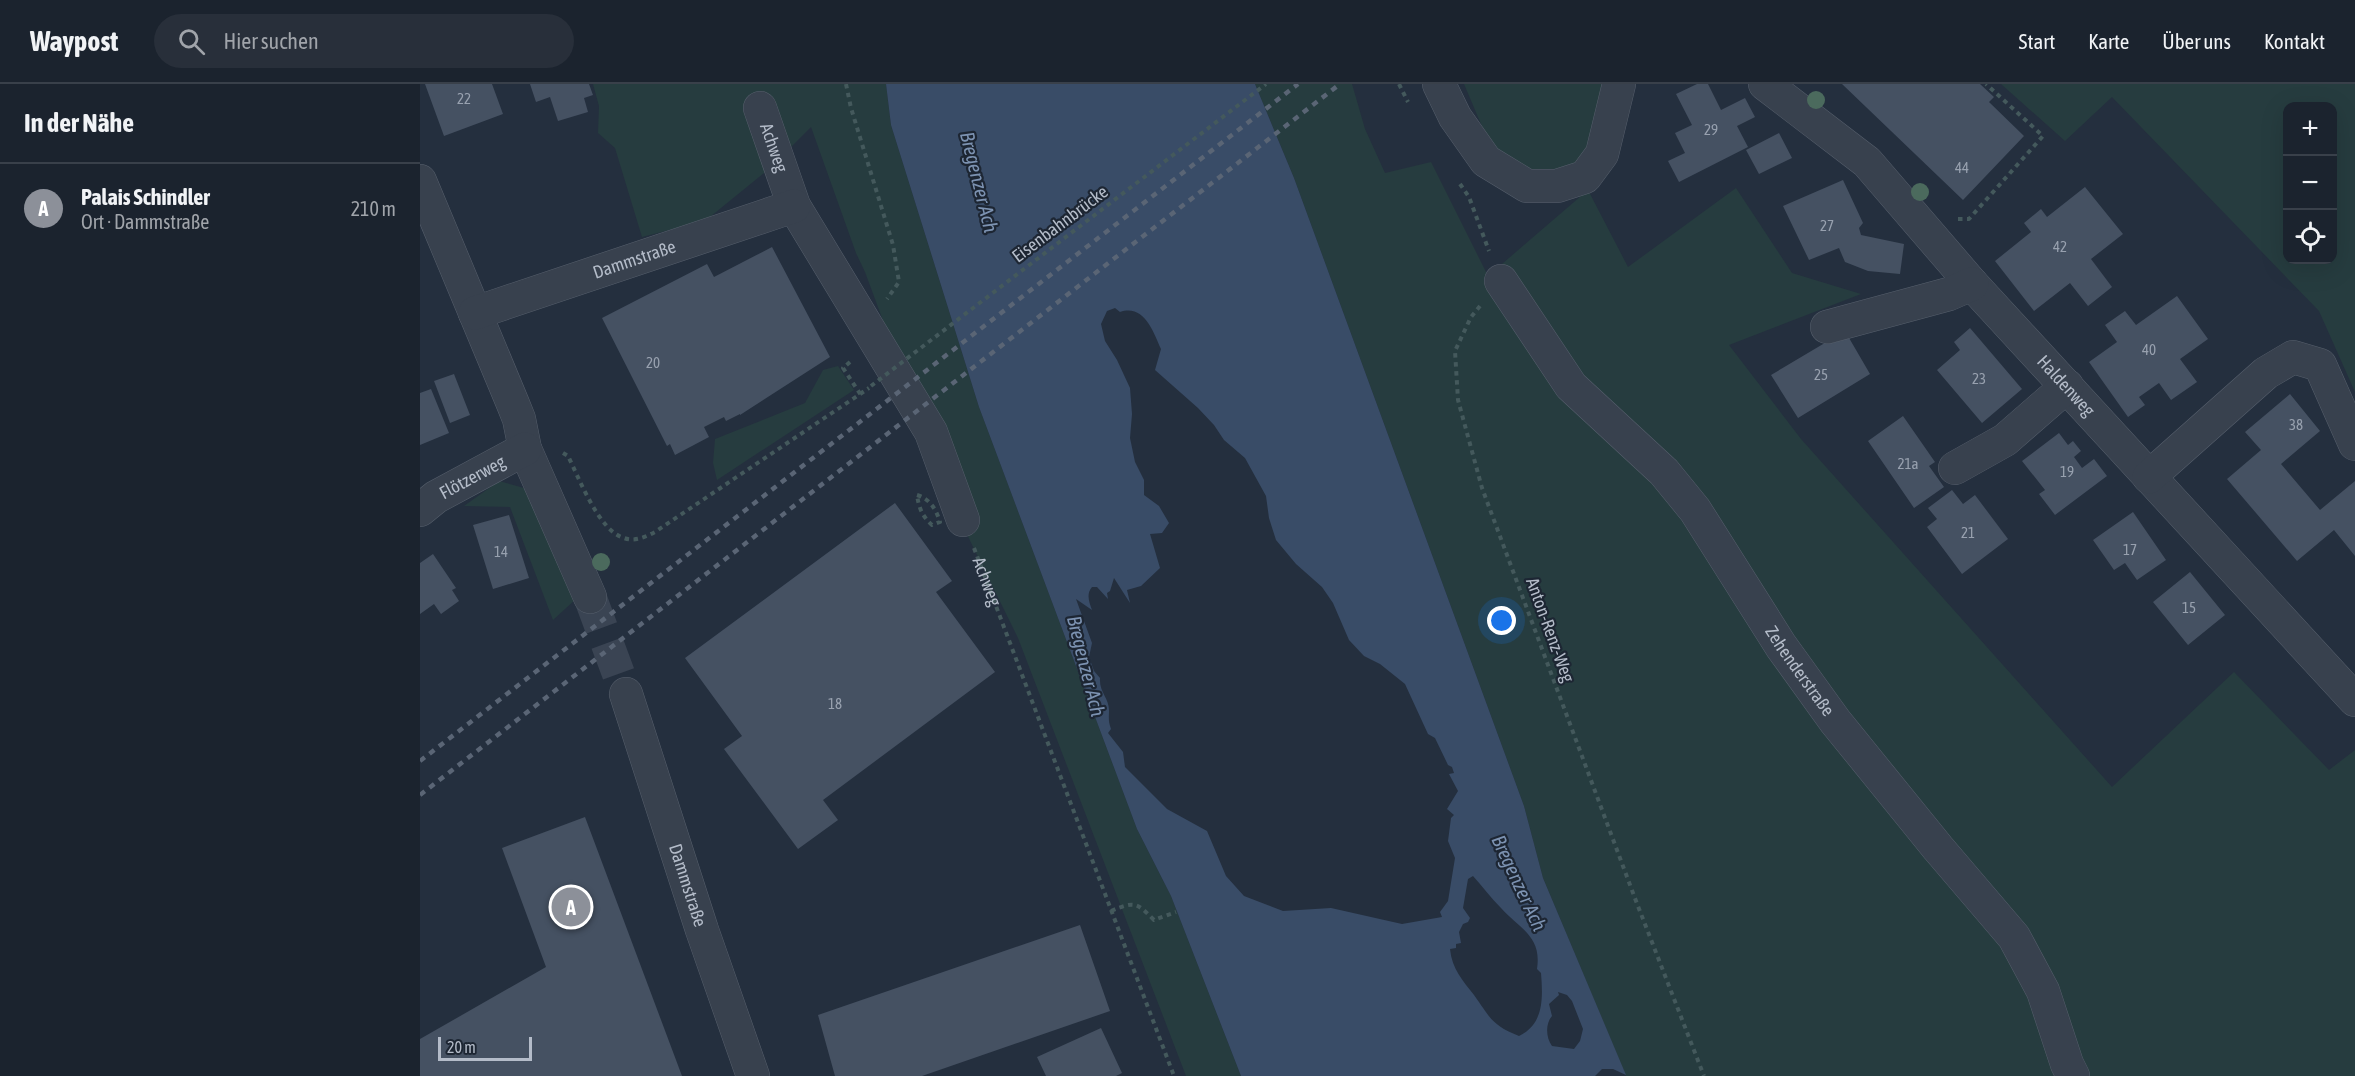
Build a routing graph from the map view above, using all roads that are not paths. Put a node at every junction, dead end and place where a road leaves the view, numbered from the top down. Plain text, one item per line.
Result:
1 (1439, 84) edge
2 (1619, 84) edge
3 (1765, 84) edge
4 (760, 108) dead end
5 (420, 181) edge
6 (794, 206) junction
7 (1501, 281) road end
8 (1972, 284) junction
9 (475, 313) junction
10 (1827, 327) dead end
11 (2067, 386) junction
12 (2355, 444) edge
13 (525, 449) junction
14 (1955, 468) dead end
15 (2149, 477) junction
16 (420, 510) edge
17 (963, 520) road end
18 (590, 597) tunnel mouth
19 (626, 694) tunnel mouth
20 (2355, 700) edge
21 (753, 1076) edge
22 (2073, 1076) edge

1 - 2 street
3 - 8 street, Haldenweg
4 - 6 street, Achweg
5 - 9 street
6 - 9 street, Dammstraße
6 - 17 street, Achweg
7 - 22 street, Zehenderstraße
8 - 10 street
8 - 11 street, Haldenweg
9 - 13 street
11 - 14 street
11 - 15 street, Haldenweg
12 - 15 street
13 - 16 street, Flötzerweg
13 - 18 street
15 - 20 street, Haldenweg
19 - 21 street, Dammstraße

